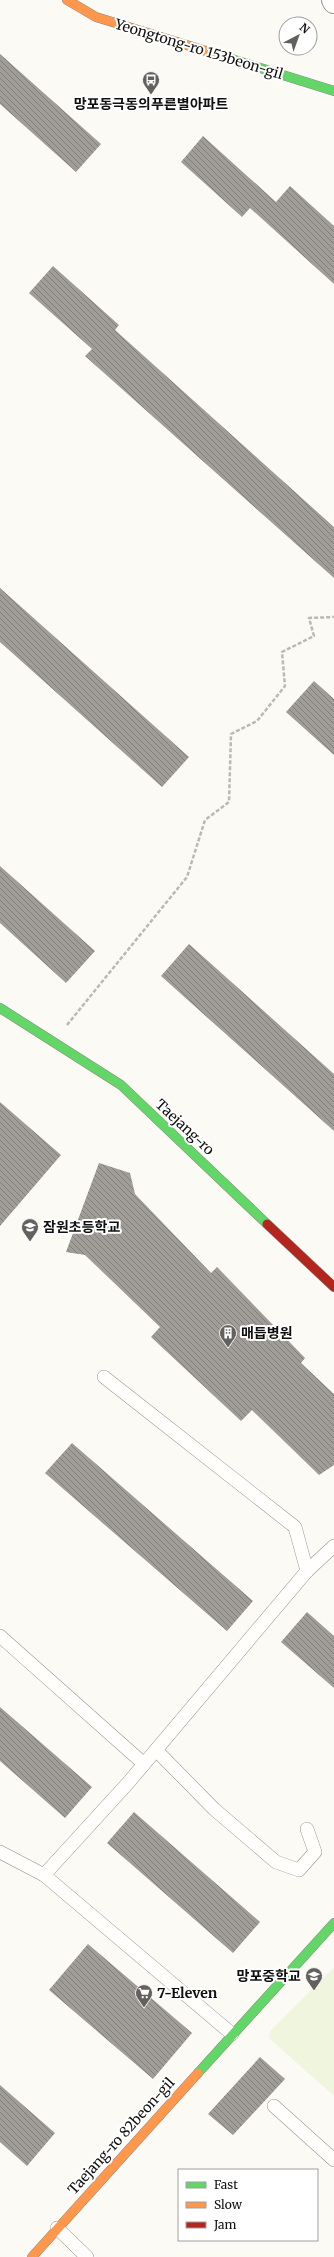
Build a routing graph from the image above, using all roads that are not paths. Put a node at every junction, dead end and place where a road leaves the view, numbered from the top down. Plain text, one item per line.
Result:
1 (67, 0) edge
2 (334, 91) edge
3 (0, 1008) edge
4 (334, 1287) edge
5 (104, 1377) dead end
6 (334, 1546) edge
7 (307, 1571) junction
8 (0, 1636) edge
9 (156, 1750) junction
10 (144, 1764) junction
11 (307, 1829) dead end
12 (0, 1852) edge
13 (44, 1875) junction
14 (334, 1923) edge
15 (232, 2034) junction
16 (274, 2106) dead end
17 (334, 2160) edge
18 (57, 2228) junction
19 (32, 2257) edge
20 (87, 2257) edge

1 - 2 street, Yeongtong-ro 153beon-gil
3 - 4 street, Taejang-ro
5 - 7 lane
6 - 7 lane
7 - 9 lane
8 - 10 lane
9 - 10 lane
9 - 11 lane
10 - 13 lane
12 - 13 lane
13 - 15 lane
14 - 15 street, Taejang-ro 82beon-gil
15 - 18 street, Taejang-ro 82beon-gil
16 - 17 lane
18 - 19 street, Taejang-ro 82beon-gil
18 - 20 lane

